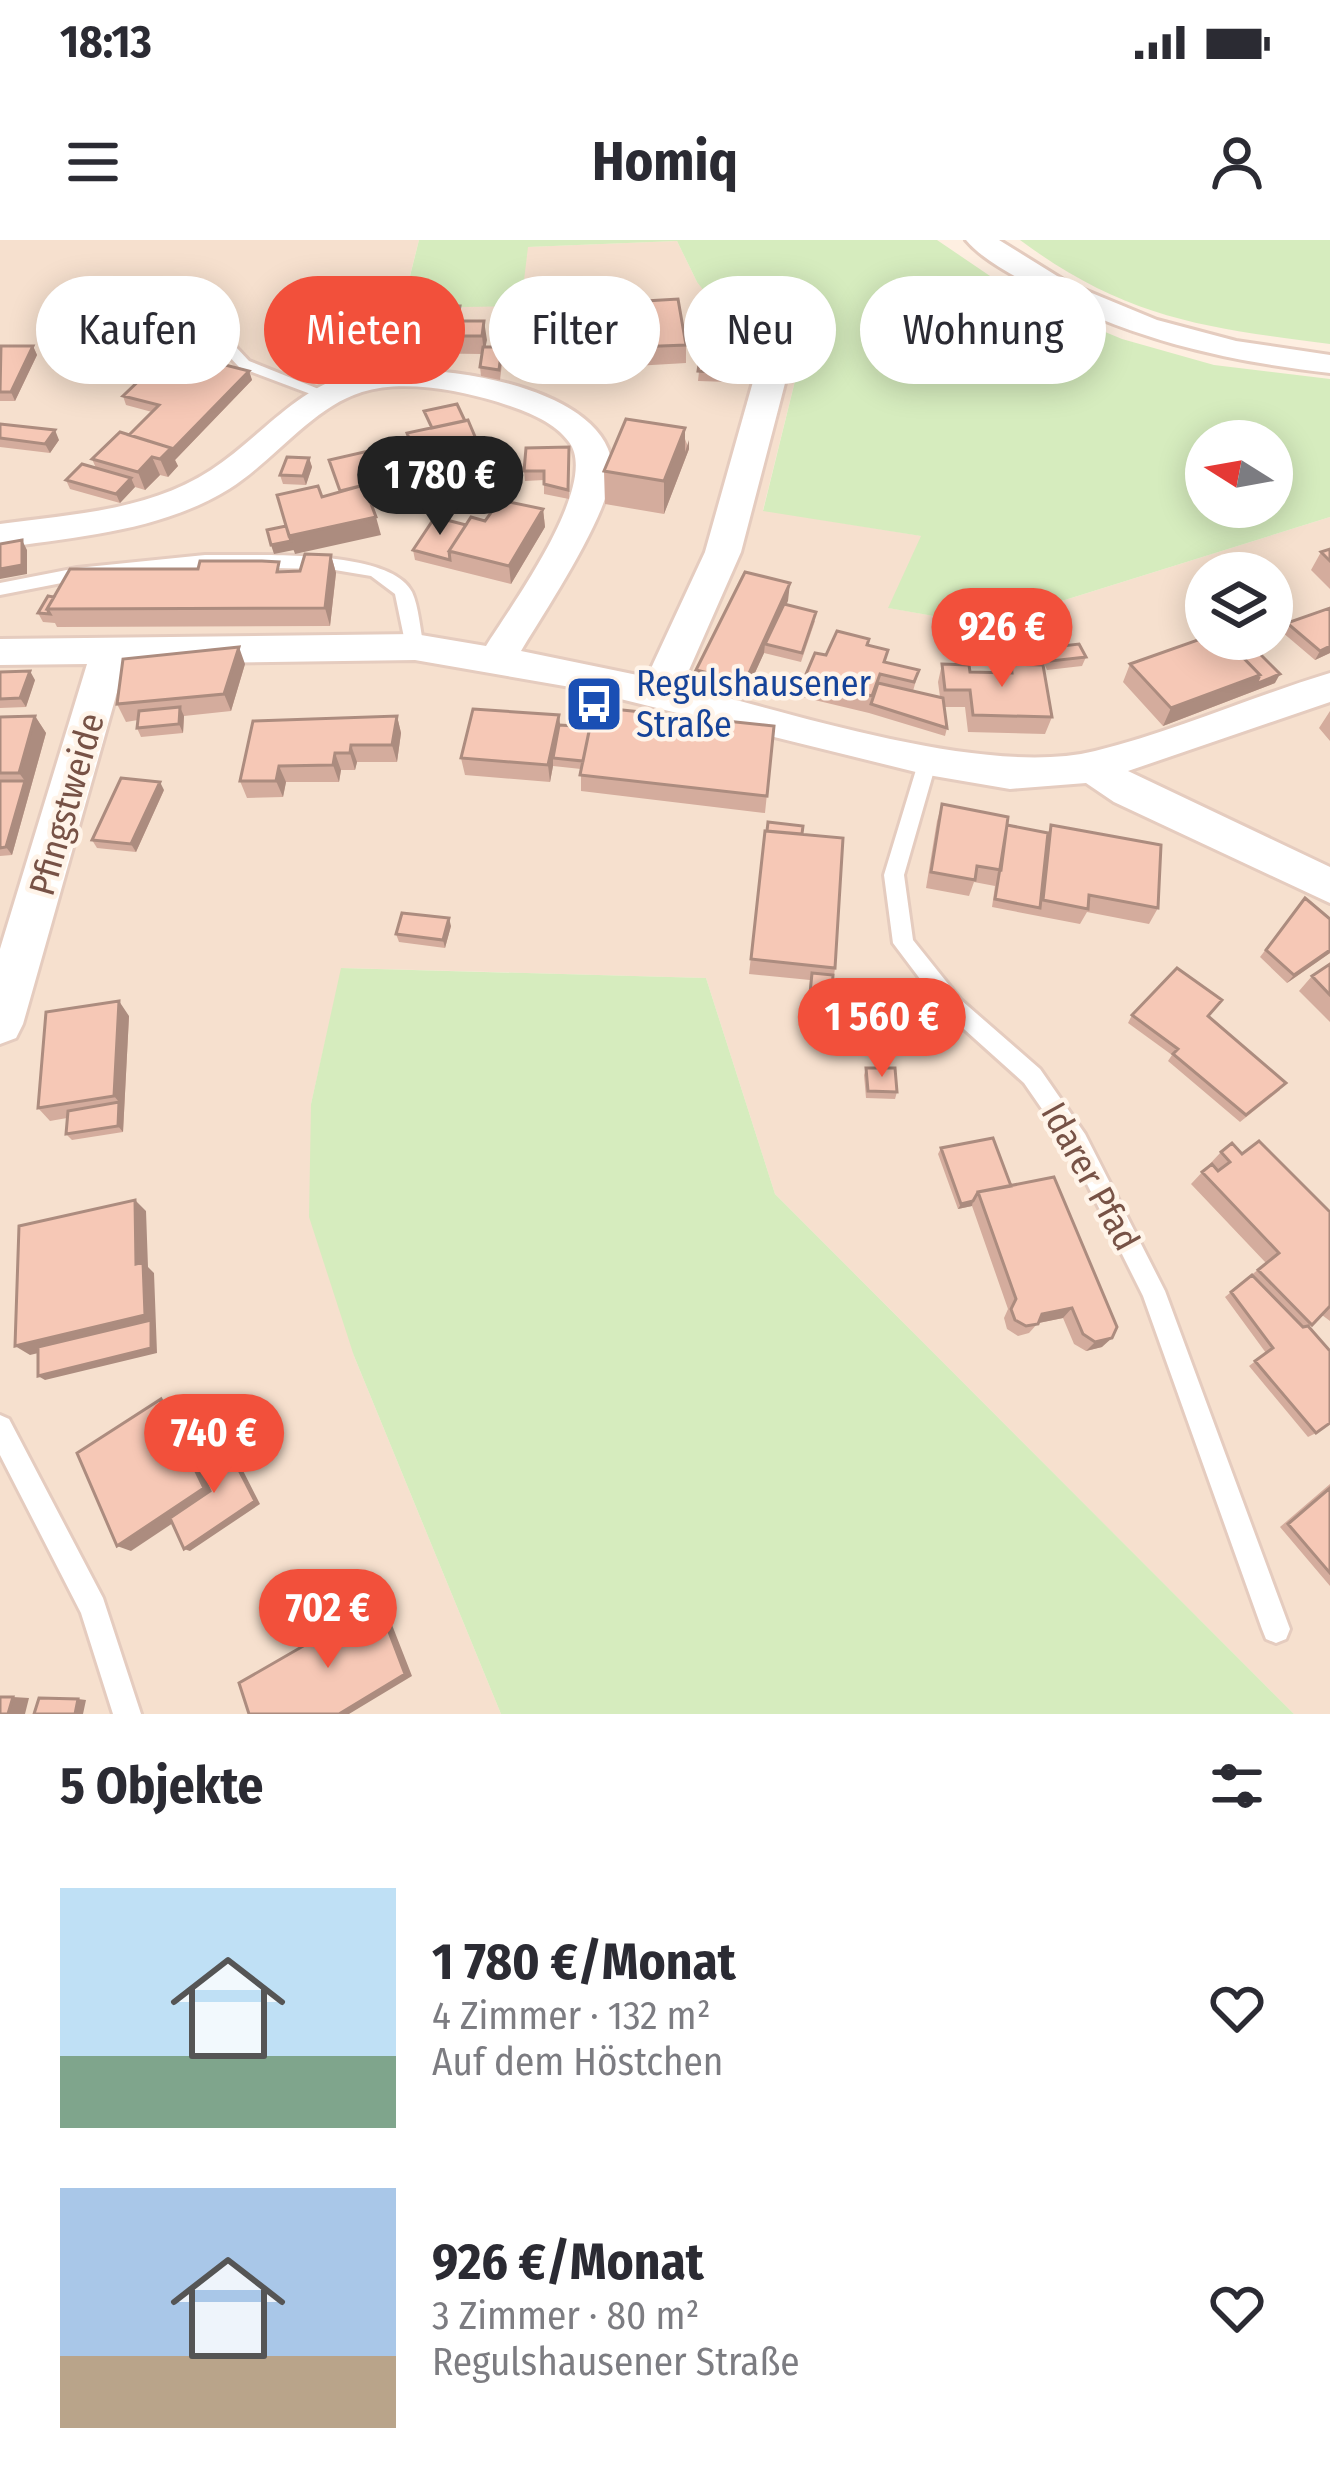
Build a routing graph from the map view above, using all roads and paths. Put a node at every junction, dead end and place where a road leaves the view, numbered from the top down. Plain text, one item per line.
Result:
1 (980, 240) edge
2 (240, 360) edge
3 (1330, 364) edge
4 (769, 384) edge
5 (329, 396) junction
6 (0, 536) edge
7 (0, 589) edge
8 (415, 647) junction
9 (0, 652) edge
10 (109, 653) junction
11 (497, 658) junction
12 (1330, 687) edge
13 (659, 694) junction
14 (928, 760) junction
15 (1093, 767) junction
16 (1330, 886) edge
17 (0, 1024) edge
18 (0, 1428) edge
19 (1276, 1629) dead end
20 (127, 1714) edge

1 - 3 street
2 - 5 lane
4 - 13 street
5 - 6 street
5 - 11 street
7 - 8 lane
8 - 10 street
8 - 11 street
9 - 10 street
10 - 17 street, Pfingstweide
11 - 13 street
12 - 15 street
13 - 14 street
14 - 15 street
14 - 19 lane, Idarer Pfad
15 - 16 street
18 - 20 lane

